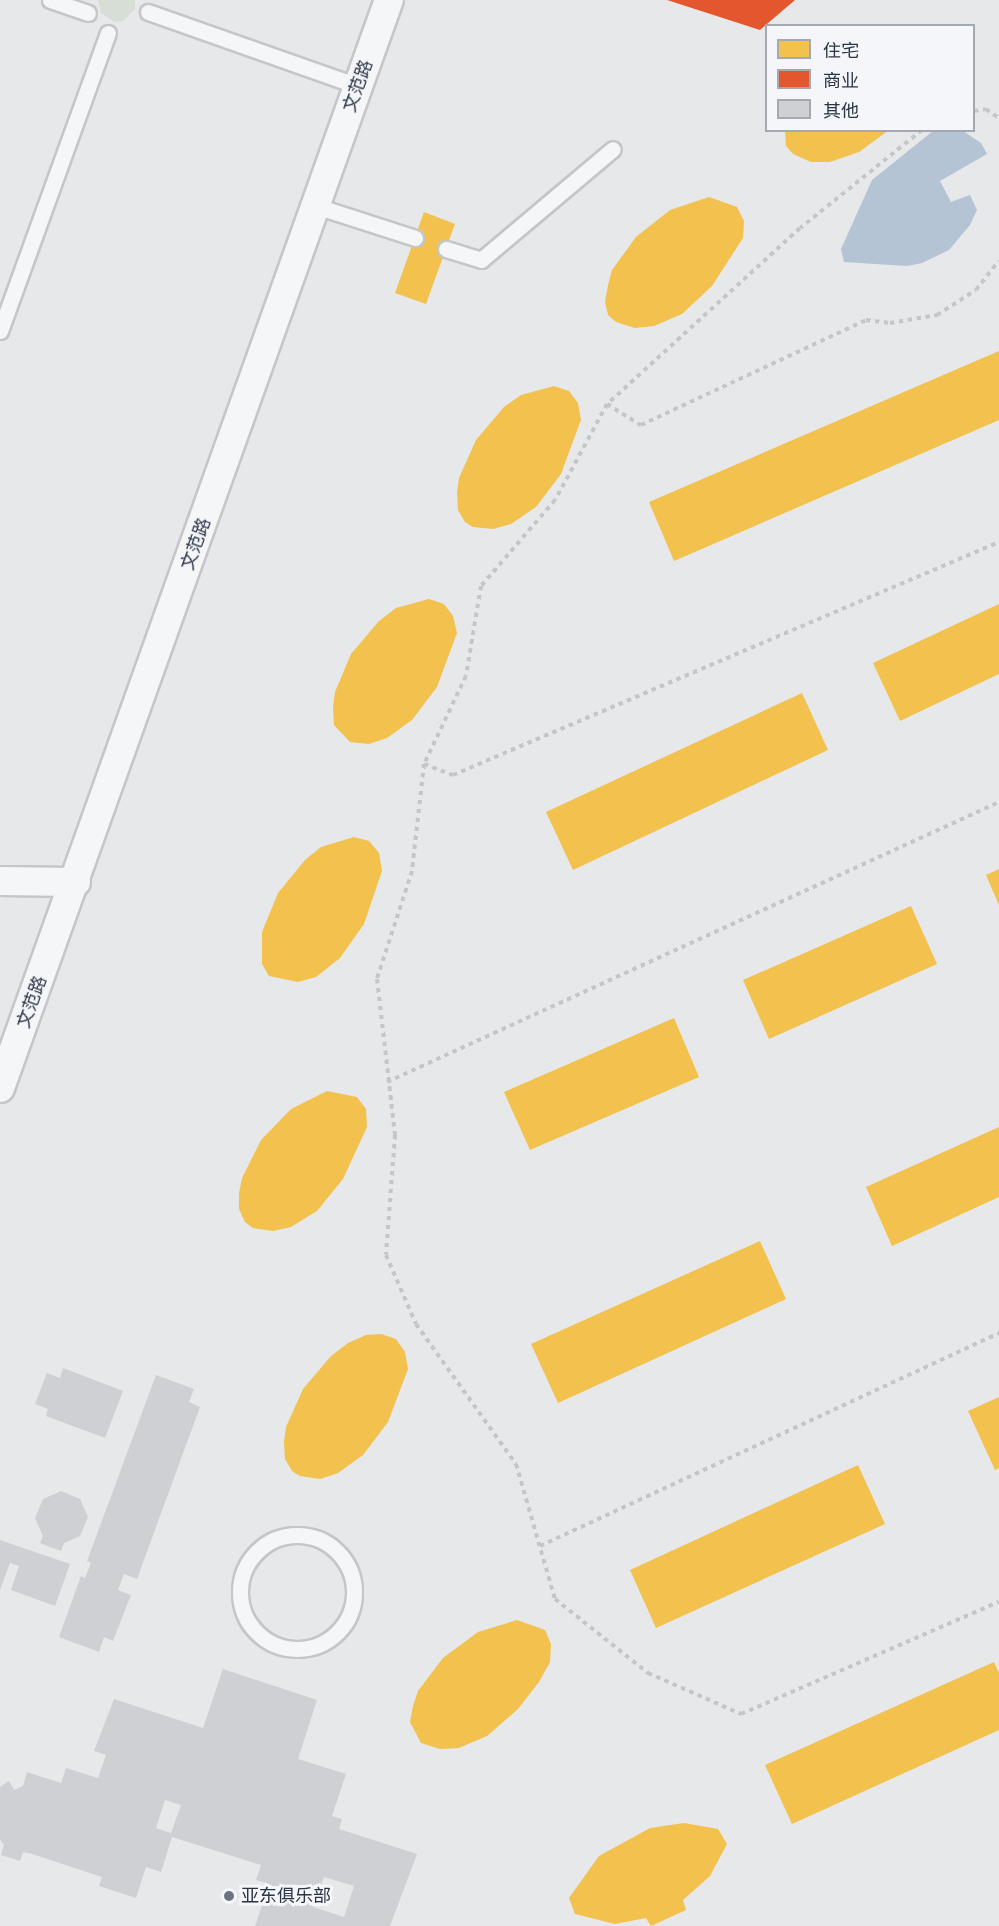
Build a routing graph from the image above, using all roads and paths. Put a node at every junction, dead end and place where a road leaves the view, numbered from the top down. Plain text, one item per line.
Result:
1 (50, 0) edge
2 (389, 0) edge
3 (148, 12) dead end
4 (88, 13) dead end
5 (108, 33) dead end
6 (358, 86) junction
7 (975, 111) edge
8 (999, 118) edge
9 (920, 132) edge
10 (613, 149) dead end
11 (315, 206) junction
12 (414, 238) dead end
13 (446, 249) dead end
14 (999, 261) edge
15 (0, 331) edge
16 (607, 404) junction
17 (999, 542) edge
18 (424, 764) junction
19 (999, 802) edge
20 (0, 881) edge
21 (76, 882) junction
22 (387, 1082) junction
23 (0, 1088) edge
24 (999, 1333) edge
25 (540, 1546) junction
26 (348, 1565) joint
27 (999, 1602) edge

1 - 4 lane
2 - 6 street, 文范路
3 - 6 lane
5 - 15 lane
6 - 11 street, 文范路
7 - 8 path
9 - 16 path
10 - 13 lane
11 - 12 lane
11 - 21 street, 文范路
14 - 16 path
16 - 18 path
17 - 18 path
18 - 22 path
19 - 22 path
20 - 21 street
21 - 23 street, 文范路
22 - 25 path
24 - 25 path
25 - 27 path
26 - 26 lane

